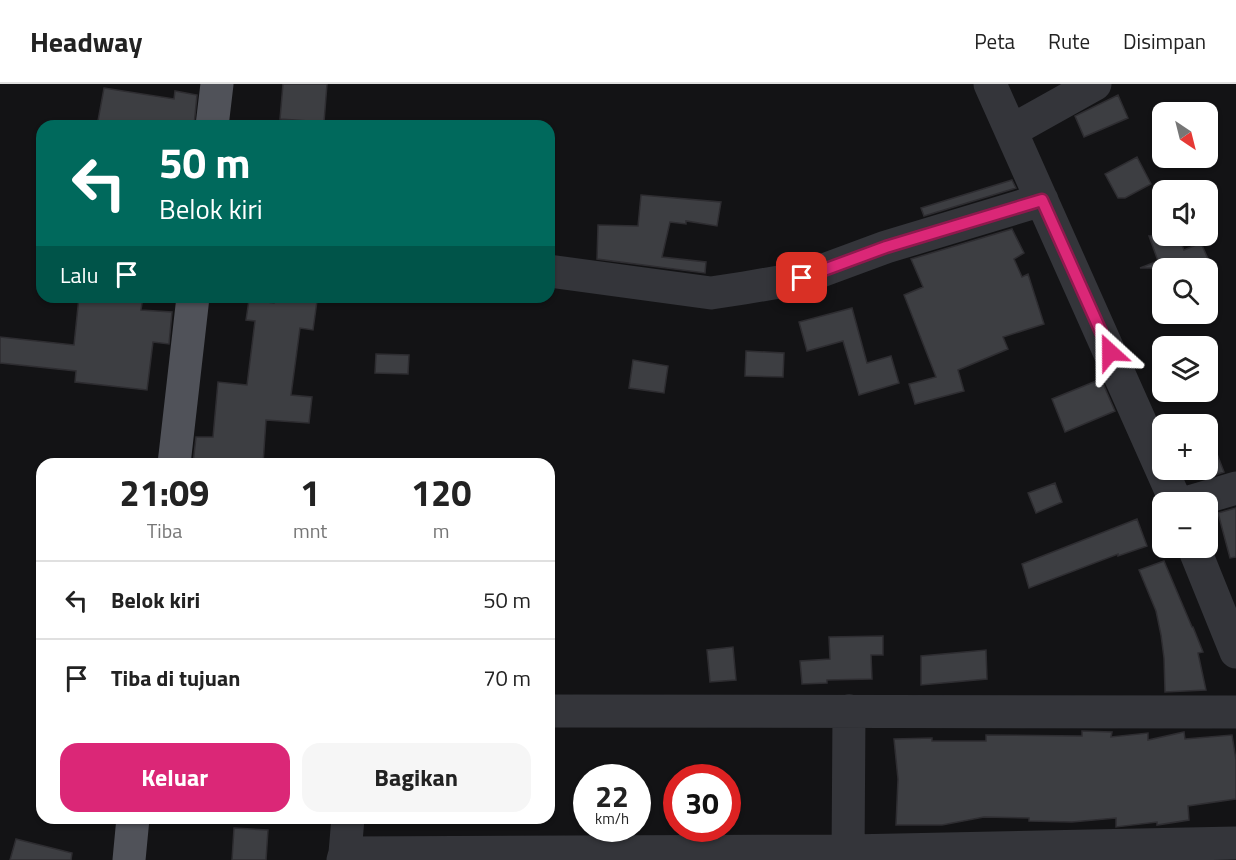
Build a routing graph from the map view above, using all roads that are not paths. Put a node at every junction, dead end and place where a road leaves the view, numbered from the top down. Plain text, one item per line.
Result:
1 (217, 84) edge
2 (990, 84) edge
3 (1095, 84) edge
4 (213, 120) edge
5 (1011, 131) junction
6 (1042, 200) junction
7 (555, 272) edge
8 (192, 303) edge
9 (175, 458) edge
10 (1236, 488) edge
11 (1172, 492) edge
12 (1218, 493) edge
13 (1198, 558) edge
14 (1236, 652) edge
15 (555, 711) edge
16 (849, 711) junction
17 (1236, 712) edge
18 (132, 824) edge
19 (347, 824) edge
20 (1236, 843) edge
21 (848, 856) edge
22 (344, 857) edge
23 (129, 860) edge

1 - 4 main road
2 - 5 street
3 - 5 street
5 - 6 street
6 - 7 street
6 - 11 street
8 - 9 main road
10 - 12 street
13 - 14 street
15 - 16 street
16 - 17 street
16 - 21 street
18 - 23 main road
19 - 22 street
20 - 21 street
21 - 22 street

